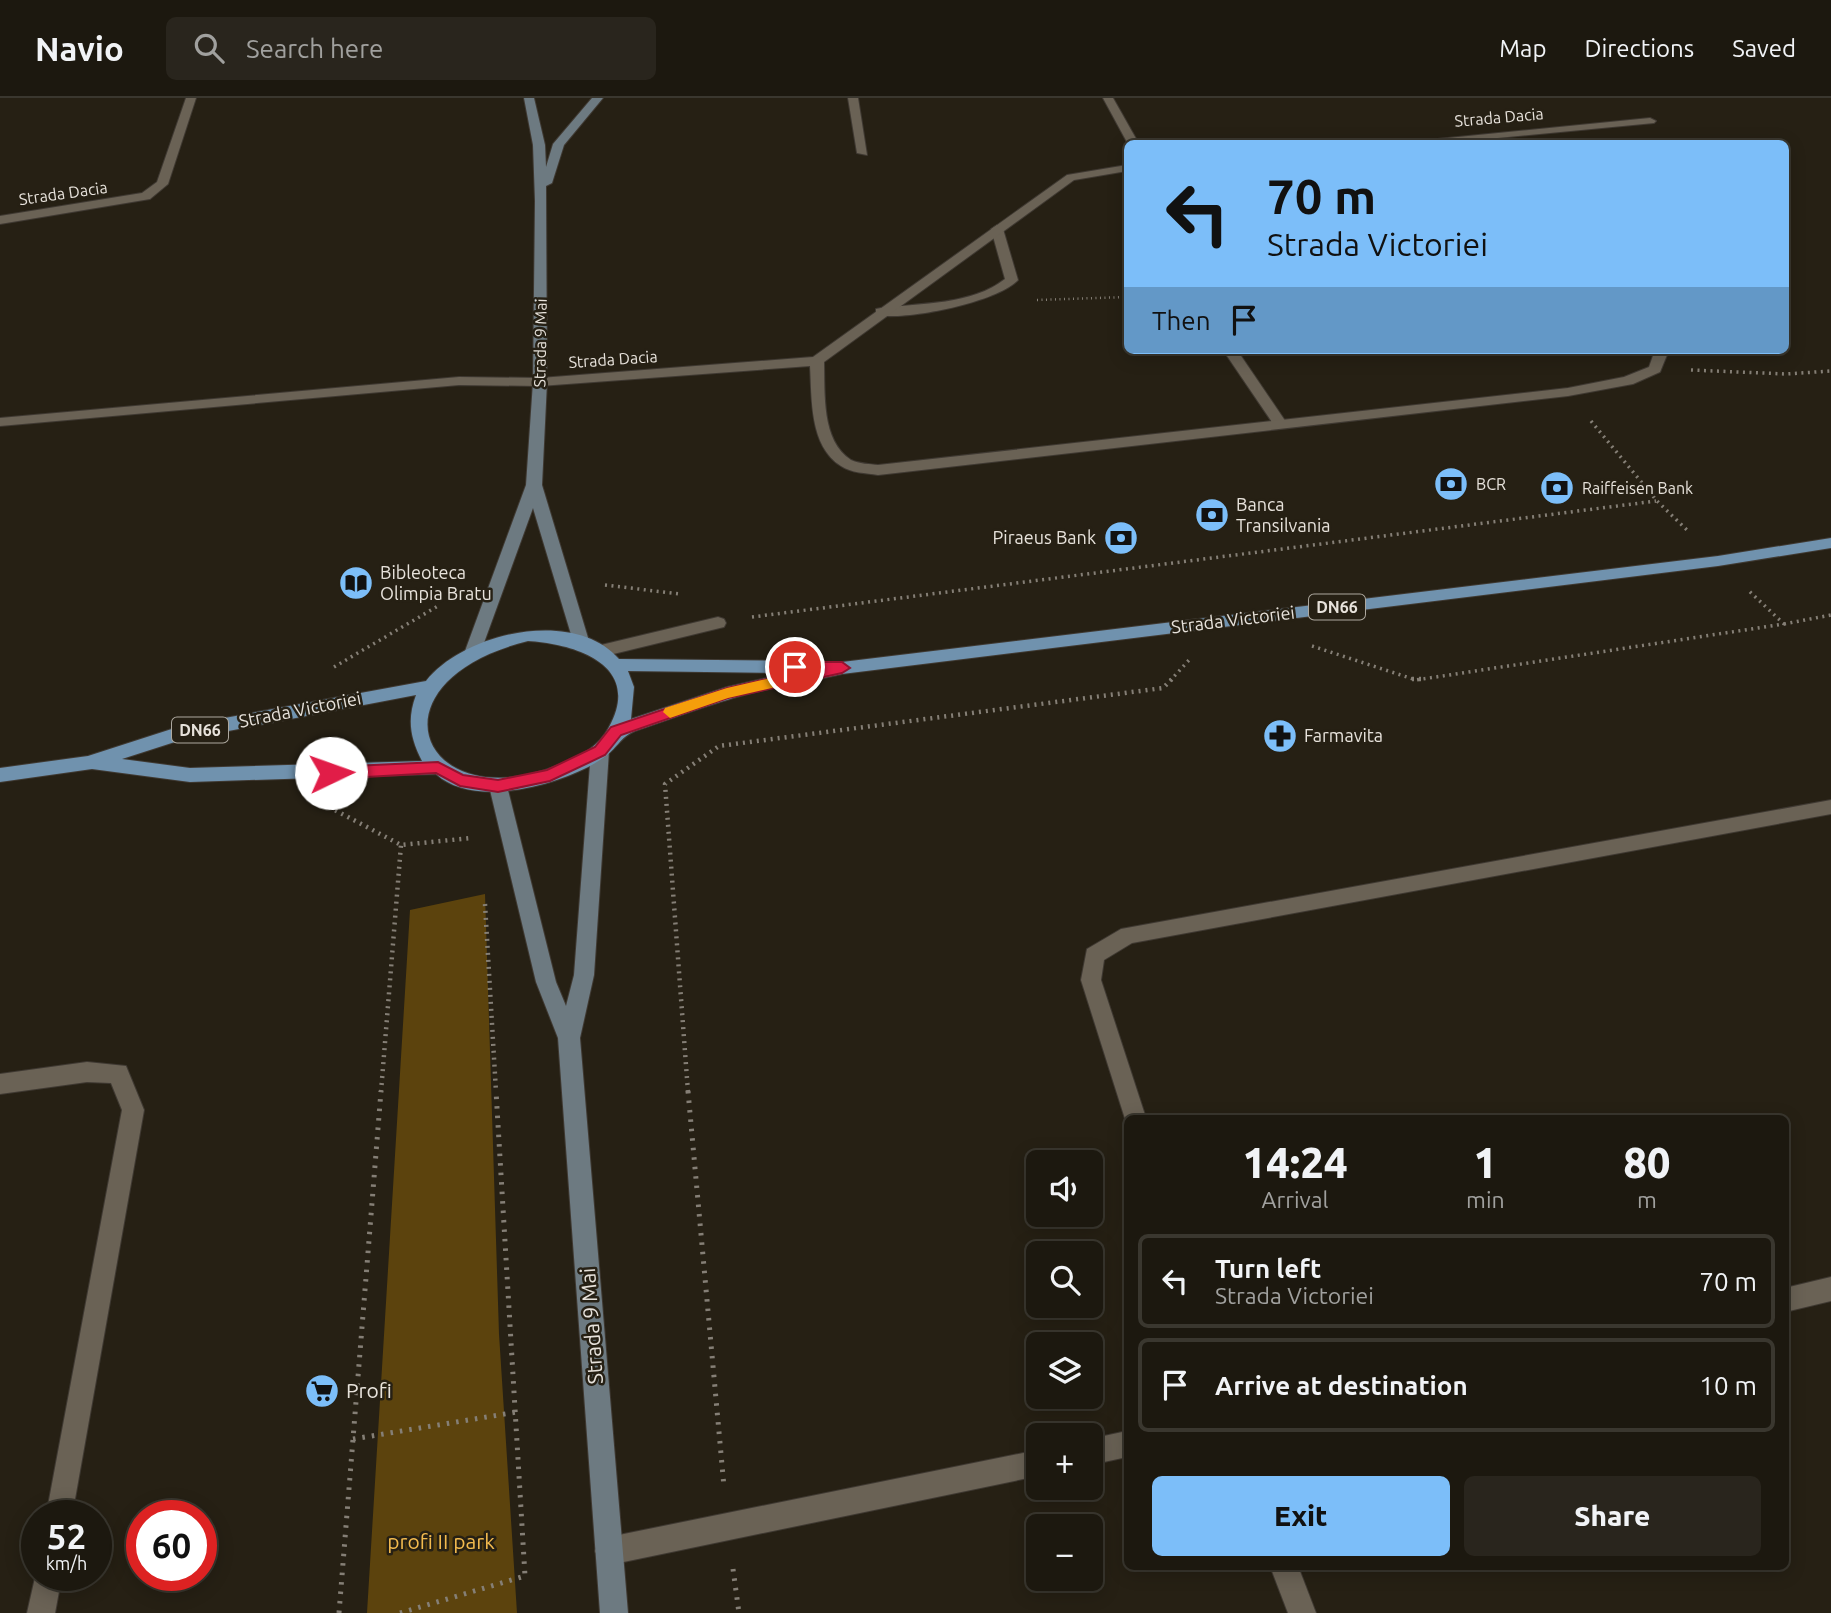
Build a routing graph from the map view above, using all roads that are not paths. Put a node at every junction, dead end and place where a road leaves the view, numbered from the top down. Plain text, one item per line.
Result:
1 (191, 98) edge
2 (528, 98) edge
3 (598, 98) edge
4 (853, 98) edge
5 (1108, 98) edge
6 (1650, 121) dead end
7 (1545, 131) junction
8 (1132, 140) edge
9 (1439, 140) edge
10 (1553, 140) edge
11 (863, 153) dead end
12 (1124, 168) edge
13 (541, 201) junction
14 (0, 220) edge
15 (997, 229) junction
16 (881, 312) junction
17 (1233, 354) edge
18 (1661, 354) edge
19 (817, 361) junction
20 (540, 382) junction
21 (0, 422) edge
22 (1281, 425) junction
23 (534, 485) junction
24 (1831, 542) edge
25 (718, 623) road end
26 (581, 641) junction
27 (473, 651) junction
28 (601, 652) junction
29 (615, 665) junction
30 (842, 668) junction
31 (432, 685) junction
32 (616, 731) junction
33 (600, 751) junction
34 (88, 762) junction
35 (438, 767) junction
36 (0, 775) edge
37 (498, 786) junction
38 (1831, 807) edge
39 (569, 1038) junction
40 (0, 1084) edge
41 (1134, 1115) edge
42 (1831, 1289) edge
43 (1789, 1299) edge
44 (1124, 1445) edge
45 (1103, 1449) edge
46 (1026, 1465) edge
47 (61, 1500) edge
48 (609, 1551) junction
49 (1286, 1570) edge
50 (45, 1591) edge
51 (41, 1613) edge
52 (614, 1613) edge
53 (1302, 1613) edge

1 - 14 street, Strada Dacia
2 - 13 main road, Strada 9 Mai
3 - 13 main road, Strada 9 Mai
4 - 11 street
5 - 8 street
6 - 7 street, Strada Dacia
7 - 9 street, Strada Dacia
7 - 10 street
12 - 15 street
13 - 20 main road, Strada 9 Mai
15 - 16 street
15 - 16 street
16 - 19 street
17 - 22 street
18 - 22 street
19 - 20 street, Strada Dacia
19 - 22 street
20 - 21 street, Strada Dacia
20 - 23 main road, Strada 9 Mai
23 - 26 main road, Strada 9 Mai
23 - 27 main road, Strada 9 Mai
24 - 30 main road, Strada Victoriei / DN66
25 - 28 street
26 - 27 main road, Strada Victoriei
26 - 28 main road, Strada Victoriei
27 - 31 main road, Strada Victoriei
28 - 29 main road, Strada Victoriei
29 - 30 main road, Strada Victoriei / DN66
29 - 32 main road, Strada Victoriei
30 - 32 main road, Strada Victoriei / DN66
31 - 34 main road, Strada Victoriei / DN66
31 - 35 main road, Strada Victoriei
32 - 33 main road, Strada Victoriei
33 - 37 main road, Strada Victoriei
33 - 39 main road, Strada 9 Mai
34 - 35 main road, Strada Victoriei / DN66
34 - 36 main road, Strada Victoriei / DN66
35 - 37 main road, Strada Victoriei
37 - 39 main road, Strada 9 Mai
38 - 41 street
39 - 48 main road, Strada 9 Mai
40 - 47 street
42 - 43 street
44 - 45 street
46 - 48 street
48 - 52 main road, Strada 9 Mai
49 - 53 street
50 - 51 street

